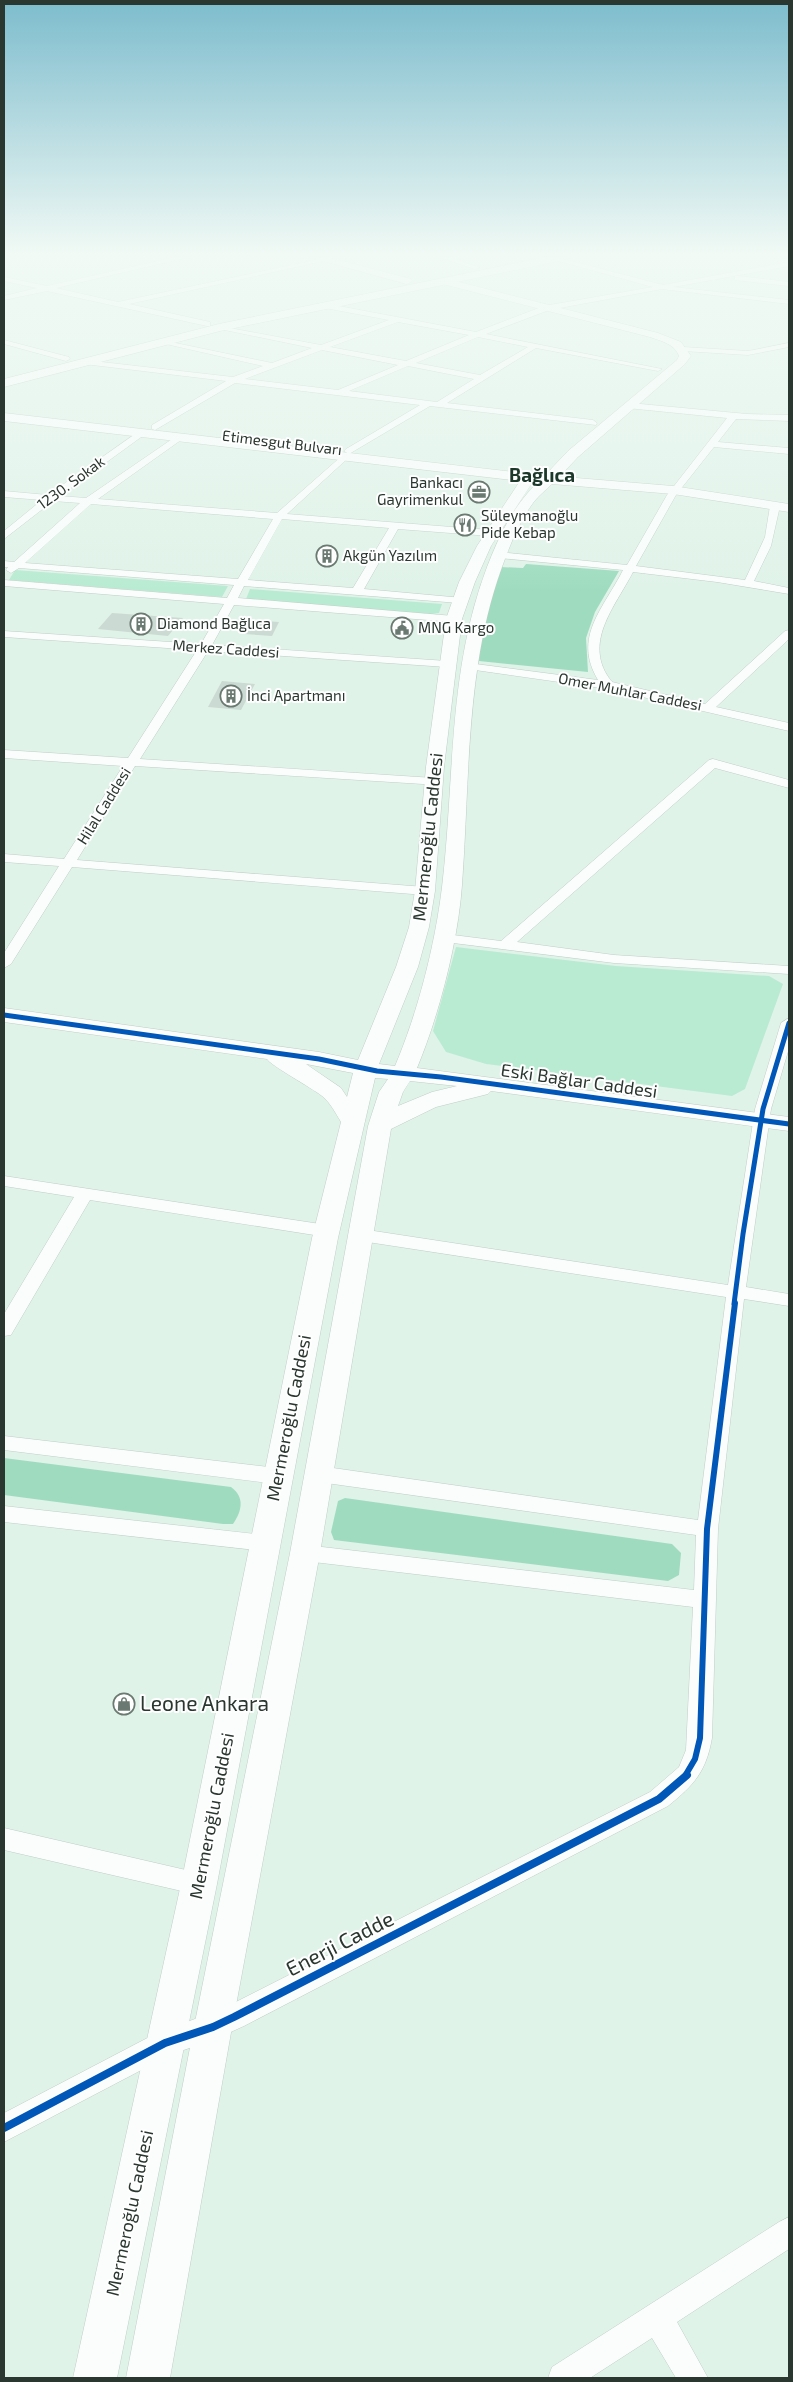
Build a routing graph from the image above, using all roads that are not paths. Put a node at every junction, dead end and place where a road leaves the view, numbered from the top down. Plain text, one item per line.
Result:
1 (31, 368) edge
2 (61, 368) edge
3 (135, 368) edge
4 (262, 368) edge
5 (396, 368) edge
6 (429, 368) edge
7 (498, 368) edge
8 (654, 368) edge
9 (674, 368) edge
10 (658, 369) joint
11 (4, 375) edge
12 (482, 378) junction
13 (234, 380) junction
14 (4, 383) edge
15 (340, 392) junction
16 (429, 403) junction
17 (439, 404) junction
18 (630, 406) junction
19 (4, 409) edge
20 (732, 416) junction
21 (4, 417) edge
22 (789, 418) edge
23 (593, 423) junction
24 (155, 428) junction
25 (141, 433) junction
26 (178, 438) junction
27 (712, 444) junction
28 (789, 451) edge
29 (558, 452) dead end
30 (347, 454) junction
31 (527, 475) junction
32 (554, 477) junction
33 (673, 490) junction
34 (4, 494) edge
35 (50, 498) junction
36 (88, 501) junction
37 (784, 508) edge
38 (279, 516) junction
39 (395, 526) junction
40 (490, 533) junction
41 (4, 536) edge
42 (500, 555) junction
43 (4, 564) edge
44 (16, 565) junction
45 (629, 568) junction
46 (4, 577) edge
47 (4, 583) edge
48 (748, 583) junction
49 (241, 584) junction
50 (789, 591) edge
51 (356, 592) junction
52 (459, 600) junction
53 (231, 601) junction
54 (454, 619) junction
55 (789, 633) edge
56 (4, 634) edge
57 (204, 648) junction
58 (770, 650) junction
59 (789, 655) edge
60 (458, 665) junction
61 (608, 685) junction
62 (709, 707) junction
63 (789, 726) edge
64 (4, 754) edge
65 (131, 762) junction
66 (434, 782) junction
67 (789, 784) edge
68 (4, 858) edge
69 (68, 862) junction
70 (425, 891) junction
71 (445, 938) junction
72 (504, 946) junction
73 (4, 964) edge
74 (789, 970) edge
75 (4, 1004) edge
76 (4, 1015) edge
77 (789, 1023) edge
78 (262, 1051) junction
79 (368, 1061) junction
80 (783, 1061) edge
81 (406, 1066) junction
82 (510, 1086) junction
83 (789, 1113) edge
84 (762, 1115) junction
85 (367, 1124) junction
86 (789, 1124) edge
87 (4, 1182) edge
88 (85, 1193) junction
89 (327, 1231) junction
90 (361, 1235) junction
91 (736, 1292) junction
92 (789, 1300) edge
93 (4, 1330) edge
94 (4, 1443) edge
95 (319, 1474) junction
96 (277, 1476) junction
97 (4, 1514) edge
98 (707, 1529) junction
99 (264, 1543) junction
100 (305, 1553) junction
101 (705, 1600) junction
102 (4, 1839) edge
103 (199, 1884) junction
104 (213, 2028) junction
105 (165, 2043) junction
106 (4, 2128) edge
107 (789, 2232) edge
108 (656, 2318) junction
109 (95, 2378) edge
110 (148, 2378) edge
111 (562, 2378) edge
112 (693, 2378) edge

1 - 11 main road
2 - 14 main road
3 - 13 street
4 - 13 street
5 - 15 street
6 - 12 street
7 - 12 street
8 - 10 street
9 - 18 main road, Mermeroğlu Caddesi
10 - 23 main road
12 - 17 street
13 - 15 street
13 - 24 street
15 - 16 street
16 - 17 street
16 - 30 street, Hilal Caddesi
17 - 23 street
18 - 20 street
18 - 32 main road, Mermeroğlu Caddesi
19 - 24 main road, Etimesgut Bulvarı
20 - 22 street
20 - 27 street
21 - 25 main road, Etimesgut Bulvarı
23 - 29 main road
24 - 30 main road, Etimesgut Bulvarı
25 - 26 main road, Etimesgut Bulvarı
25 - 35 street, 1230. Sokak
26 - 30 main road, Etimesgut Bulvarı
26 - 36 street
27 - 28 street
27 - 33 street
30 - 31 main road, Etimesgut Bulvarı
30 - 38 street, Hilal Caddesi
31 - 32 main road, Etimesgut Bulvarı
31 - 40 main road, Mermeroğlu Caddesi
32 - 33 main road, Etimesgut Bulvarı
32 - 42 main road, Mermeroğlu Caddesi
33 - 37 main road, Etimesgut Bulvarı
33 - 45 street
34 - 35 street
35 - 36 street
35 - 41 street, 1230. Sokak
36 - 38 street
36 - 44 street
37 - 48 street
38 - 39 street
38 - 49 street, Hilal Caddesi
39 - 40 street
39 - 51 street
40 - 52 main road, Mermeroğlu Caddesi
42 - 45 street
42 - 60 main road, Mermeroğlu Caddesi
43 - 44 street
44 - 46 street
44 - 49 street
45 - 48 street
45 - 61 street
47 - 53 street
48 - 50 street
49 - 51 street
49 - 53 street, Hilal Caddesi
51 - 52 street
52 - 54 main road, Mermeroğlu Caddesi
53 - 54 street
53 - 57 street, Hilal Caddesi
54 - 60 main road, Mermeroğlu Caddesi
55 - 58 street
56 - 57 street, Merkez Caddesi
57 - 60 street, Merkez Caddesi
57 - 65 street, Hilal Caddesi
58 - 59 street
58 - 62 street
60 - 61 street, Omer Muhlar Caddesi
60 - 66 main road, Mermeroğlu Caddesi
60 - 71 main road, Mermeroğlu Caddesi
61 - 62 street, Omer Muhlar Caddesi
62 - 63 street, Omer Muhlar Caddesi
64 - 65 street
65 - 66 street
65 - 69 street, Hilal Caddesi
66 - 70 main road, Mermeroğlu Caddesi
67 - 72 street
68 - 69 street
69 - 70 street
69 - 73 street, Hilal Caddesi
70 - 79 main road, Mermeroğlu Caddesi
71 - 72 street
71 - 81 main road, Mermeroğlu Caddesi
72 - 74 street
75 - 79 main road, Eski Bağlar Caddesi
76 - 78 main road
77 - 80 street
78 - 79 main road
78 - 85 main road
79 - 81 main road, Eski Bağlar Caddesi
79 - 85 main road, Mermeroğlu Caddesi
80 - 84 street
81 - 82 main road, Eski Bağlar Caddesi
81 - 84 main road, Eski Bağlar Caddesi
81 - 85 main road, Mermeroğlu Caddesi
82 - 84 main road, Eski Bağlar Caddesi
82 - 85 main road
83 - 84 main road, Eski Bağlar Caddesi
84 - 86 main road, Eski Bağlar Caddesi
84 - 91 street
85 - 89 main road, Mermeroğlu Caddesi
85 - 90 main road, Mermeroğlu Caddesi
87 - 88 street
88 - 89 street
88 - 93 street
89 - 96 main road, Mermeroğlu Caddesi
90 - 91 street
90 - 95 main road, Mermeroğlu Caddesi
91 - 92 street
91 - 98 street
94 - 96 street
95 - 98 street
95 - 100 main road, Mermeroğlu Caddesi
96 - 99 main road, Mermeroğlu Caddesi
97 - 99 street
98 - 101 street
99 - 103 main road, Mermeroğlu Caddesi
100 - 101 street
100 - 104 main road, Mermeroğlu Caddesi
101 - 104 street, Enerji Cadde
102 - 103 street
103 - 105 main road, Mermeroğlu Caddesi
104 - 105 street, Enerji Cadde
104 - 110 main road, Mermeroğlu Caddesi
105 - 106 street, Enerji Cadde
105 - 109 main road, Mermeroğlu Caddesi
107 - 108 street
108 - 111 street
108 - 112 street

